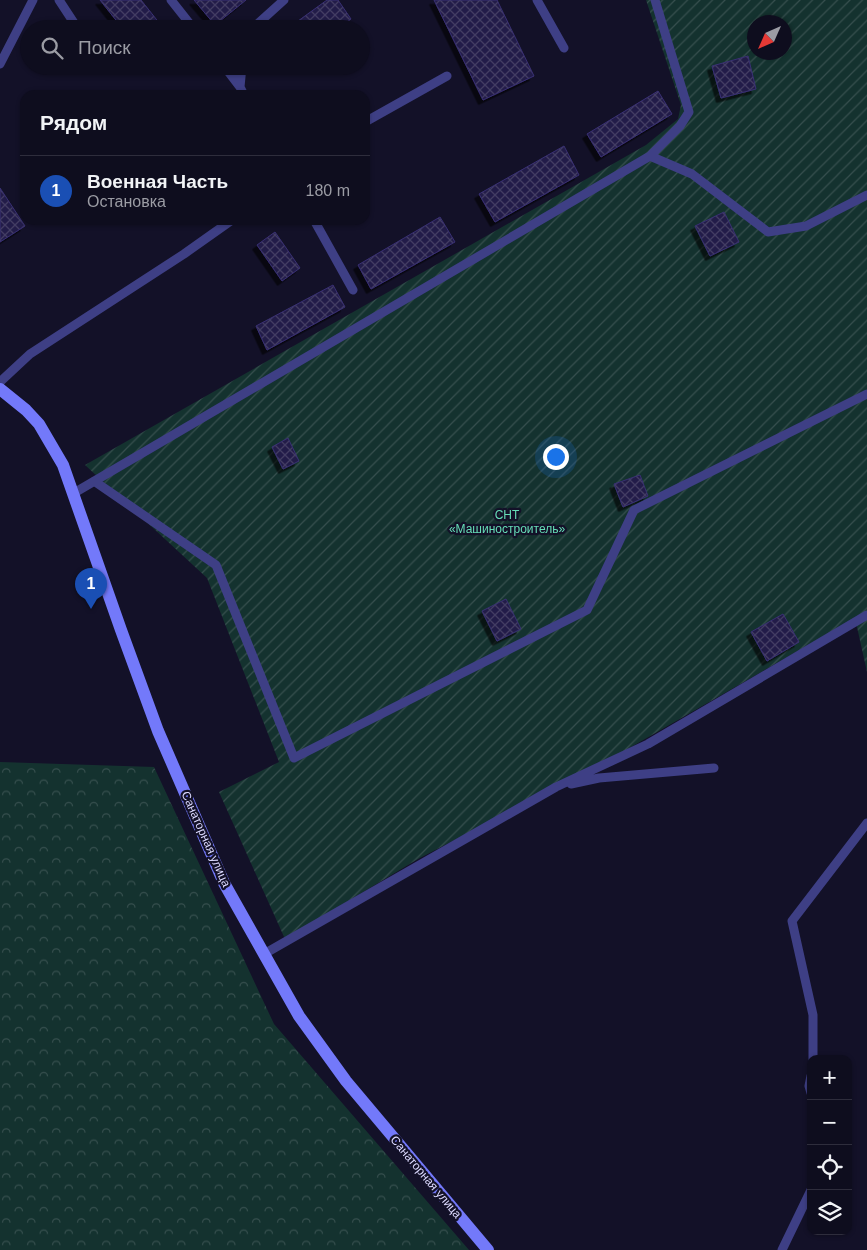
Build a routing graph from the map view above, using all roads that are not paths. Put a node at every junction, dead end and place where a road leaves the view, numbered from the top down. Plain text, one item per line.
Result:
1 (33, 0) edge
2 (59, 0) edge
3 (171, 0) edge
4 (284, 0) edge
5 (537, 0) edge
6 (655, 0) edge
7 (23, 20) edge
8 (72, 20) edge
9 (187, 20) edge
10 (262, 20) edge
11 (20, 25) edge
12 (564, 48) dead end
13 (0, 64) edge
14 (230, 75) edge
15 (242, 75) edge
16 (447, 76) dead end
17 (241, 90) edge
18 (242, 90) edge
19 (370, 119) edge
20 (650, 156) junction
21 (867, 194) edge
22 (225, 225) edge
23 (317, 225) edge
24 (353, 290) dead end
25 (0, 382) edge
26 (0, 389) edge
27 (867, 394) edge
28 (94, 481) junction
29 (74, 493) junction
30 (867, 615) edge
31 (714, 768) dead end
32 (556, 787) junction
33 (866, 828) edge
34 (264, 954) junction
35 (814, 1055) edge
36 (807, 1198) edge
37 (488, 1250) edge
38 (782, 1250) edge

1 - 7 lane
2 - 8 lane
3 - 9 lane
4 - 10 lane
5 - 12 lane
6 - 20 lane
11 - 13 lane
14 - 17 lane
15 - 18 lane
16 - 19 lane
20 - 21 lane
20 - 28 lane
22 - 25 lane
23 - 24 lane
26 - 29 street, Санаторная улица
27 - 28 lane
28 - 29 lane
29 - 34 street, Санаторная улица
30 - 32 lane
31 - 32 lane
32 - 34 lane
33 - 35 lane
34 - 37 street, Санаторная улица
36 - 38 lane

